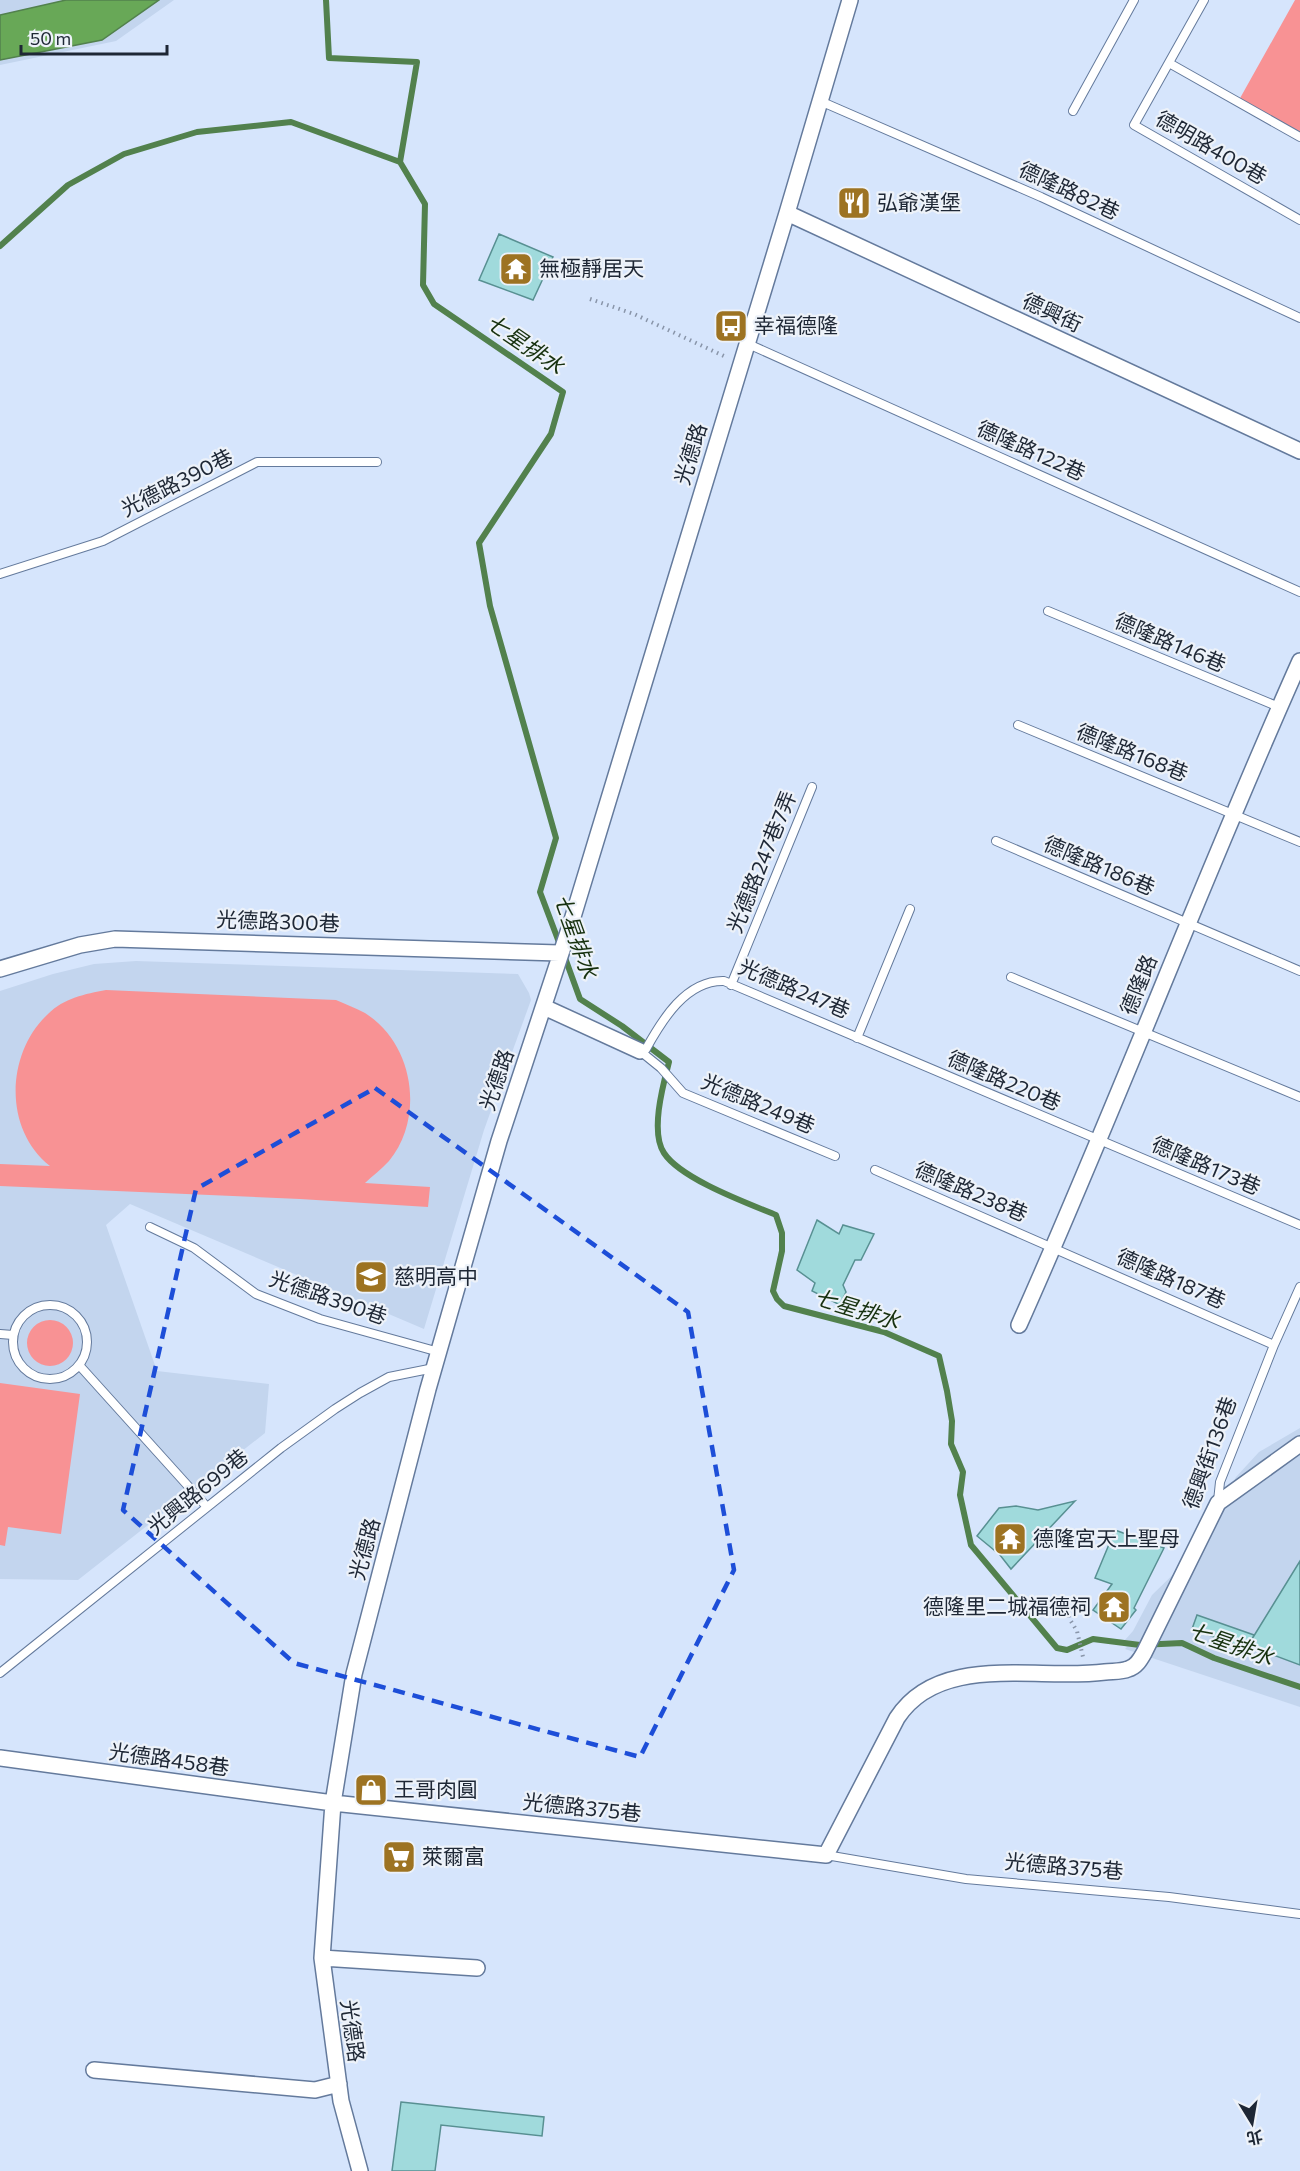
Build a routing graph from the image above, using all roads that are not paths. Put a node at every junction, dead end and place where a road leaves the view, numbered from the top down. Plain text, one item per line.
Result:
1 (850, 0) edge
2 (1134, 0) edge
3 (1204, 0) edge
4 (1169, 63) junction
5 (820, 101) junction
6 (1073, 111) dead end
7 (1300, 137) edge
8 (787, 213) junction
9 (1300, 220) edge
10 (1300, 318) edge
11 (746, 343) junction
12 (1300, 452) edge
13 (377, 462) dead end
14 (0, 574) edge
15 (1300, 592) edge
16 (1048, 611) dead end
17 (1300, 661) edge
18 (1279, 707) junction
19 (1018, 725) dead end
20 (812, 787) dead end
21 (1233, 814) junction
22 (996, 841) dead end
23 (1300, 842) edge
24 (910, 909) dead end
25 (1187, 923) junction
26 (560, 953) junction
27 (0, 969) edge
28 (1300, 971) edge
29 (1011, 977) dead end
30 (731, 985) junction
31 (544, 1007) junction
32 (1142, 1032) junction
33 (857, 1038) junction
34 (643, 1050) junction
35 (896, 1054) joint
36 (1300, 1097) edge
37 (1098, 1140) junction
38 (835, 1156) dead end
39 (875, 1170) dead end
40 (1300, 1225) edge
41 (150, 1227) dead end
42 (1054, 1247) junction
43 (1300, 1287) edge
44 (1018, 1325) dead end
45 (0, 1334) edge
46 (13, 1335) junction
47 (1274, 1345) junction
48 (439, 1352) junction
49 (79, 1365) junction
50 (434, 1368) junction
51 (1300, 1444) edge
52 (1218, 1503) junction
53 (207, 1507) junction
54 (0, 1673) edge
55 (0, 1758) edge
56 (333, 1803) junction
57 (826, 1855) junction
58 (1300, 1914) edge
59 (322, 1958) junction
60 (477, 1968) dead end
61 (94, 2070) dead end
62 (339, 2084) junction
63 (360, 2171) edge

1 - 5 street, 光德路
2 - 6 lane
3 - 4 lane, 德明路400巷
4 - 7 lane
4 - 9 lane, 德明路400巷
5 - 8 street, 光德路
5 - 10 lane, 德隆路82巷
8 - 11 street, 光德路
8 - 12 street, 德興街
11 - 15 lane, 德隆路122巷
11 - 26 street, 光德路
13 - 14 lane, 光德路390巷
16 - 18 lane, 德隆路146巷
17 - 18 street, 德隆路
18 - 21 street, 德隆路
19 - 21 lane, 德隆路168巷
20 - 30 lane, 光德路247巷7弄
21 - 23 lane, 德隆路168巷
21 - 25 street, 德隆路
22 - 25 lane, 德隆路186巷
24 - 33 lane
25 - 28 lane, 德隆路186巷
25 - 32 street, 德隆路
26 - 27 street, 光德路300巷
26 - 31 street, 光德路
29 - 32 lane
30 - 33 lane, 光德路247巷
30 - 34 lane, 光德路247巷
31 - 34 street
31 - 48 street, 光德路
32 - 36 lane
32 - 37 street, 德隆路
33 - 35 lane, 光德路247巷
34 - 38 lane, 光德路249巷
35 - 37 lane, 德隆路220巷
37 - 40 lane, 德隆路173巷
37 - 42 street, 德隆路
39 - 42 lane, 德隆路238巷
41 - 48 lane, 光德路390巷
42 - 44 street, 德隆路
42 - 47 lane, 德隆路187巷
43 - 47 lane, 德興街136巷
45 - 46 lane
46 - 49 lane
46 - 49 lane
47 - 52 lane, 德興街136巷
48 - 50 street, 光德路
49 - 53 lane
50 - 53 lane, 光興路699巷
50 - 56 street, 光德路
51 - 52 street
52 - 57 street, 德興街136巷
53 - 54 lane, 光興路699巷
55 - 56 street, 光德路458巷
56 - 57 street, 光德路375巷
56 - 59 street, 光德路
57 - 58 lane, 光德路375巷
59 - 60 street
59 - 62 street, 光德路
61 - 62 street
62 - 63 street, 光德路

